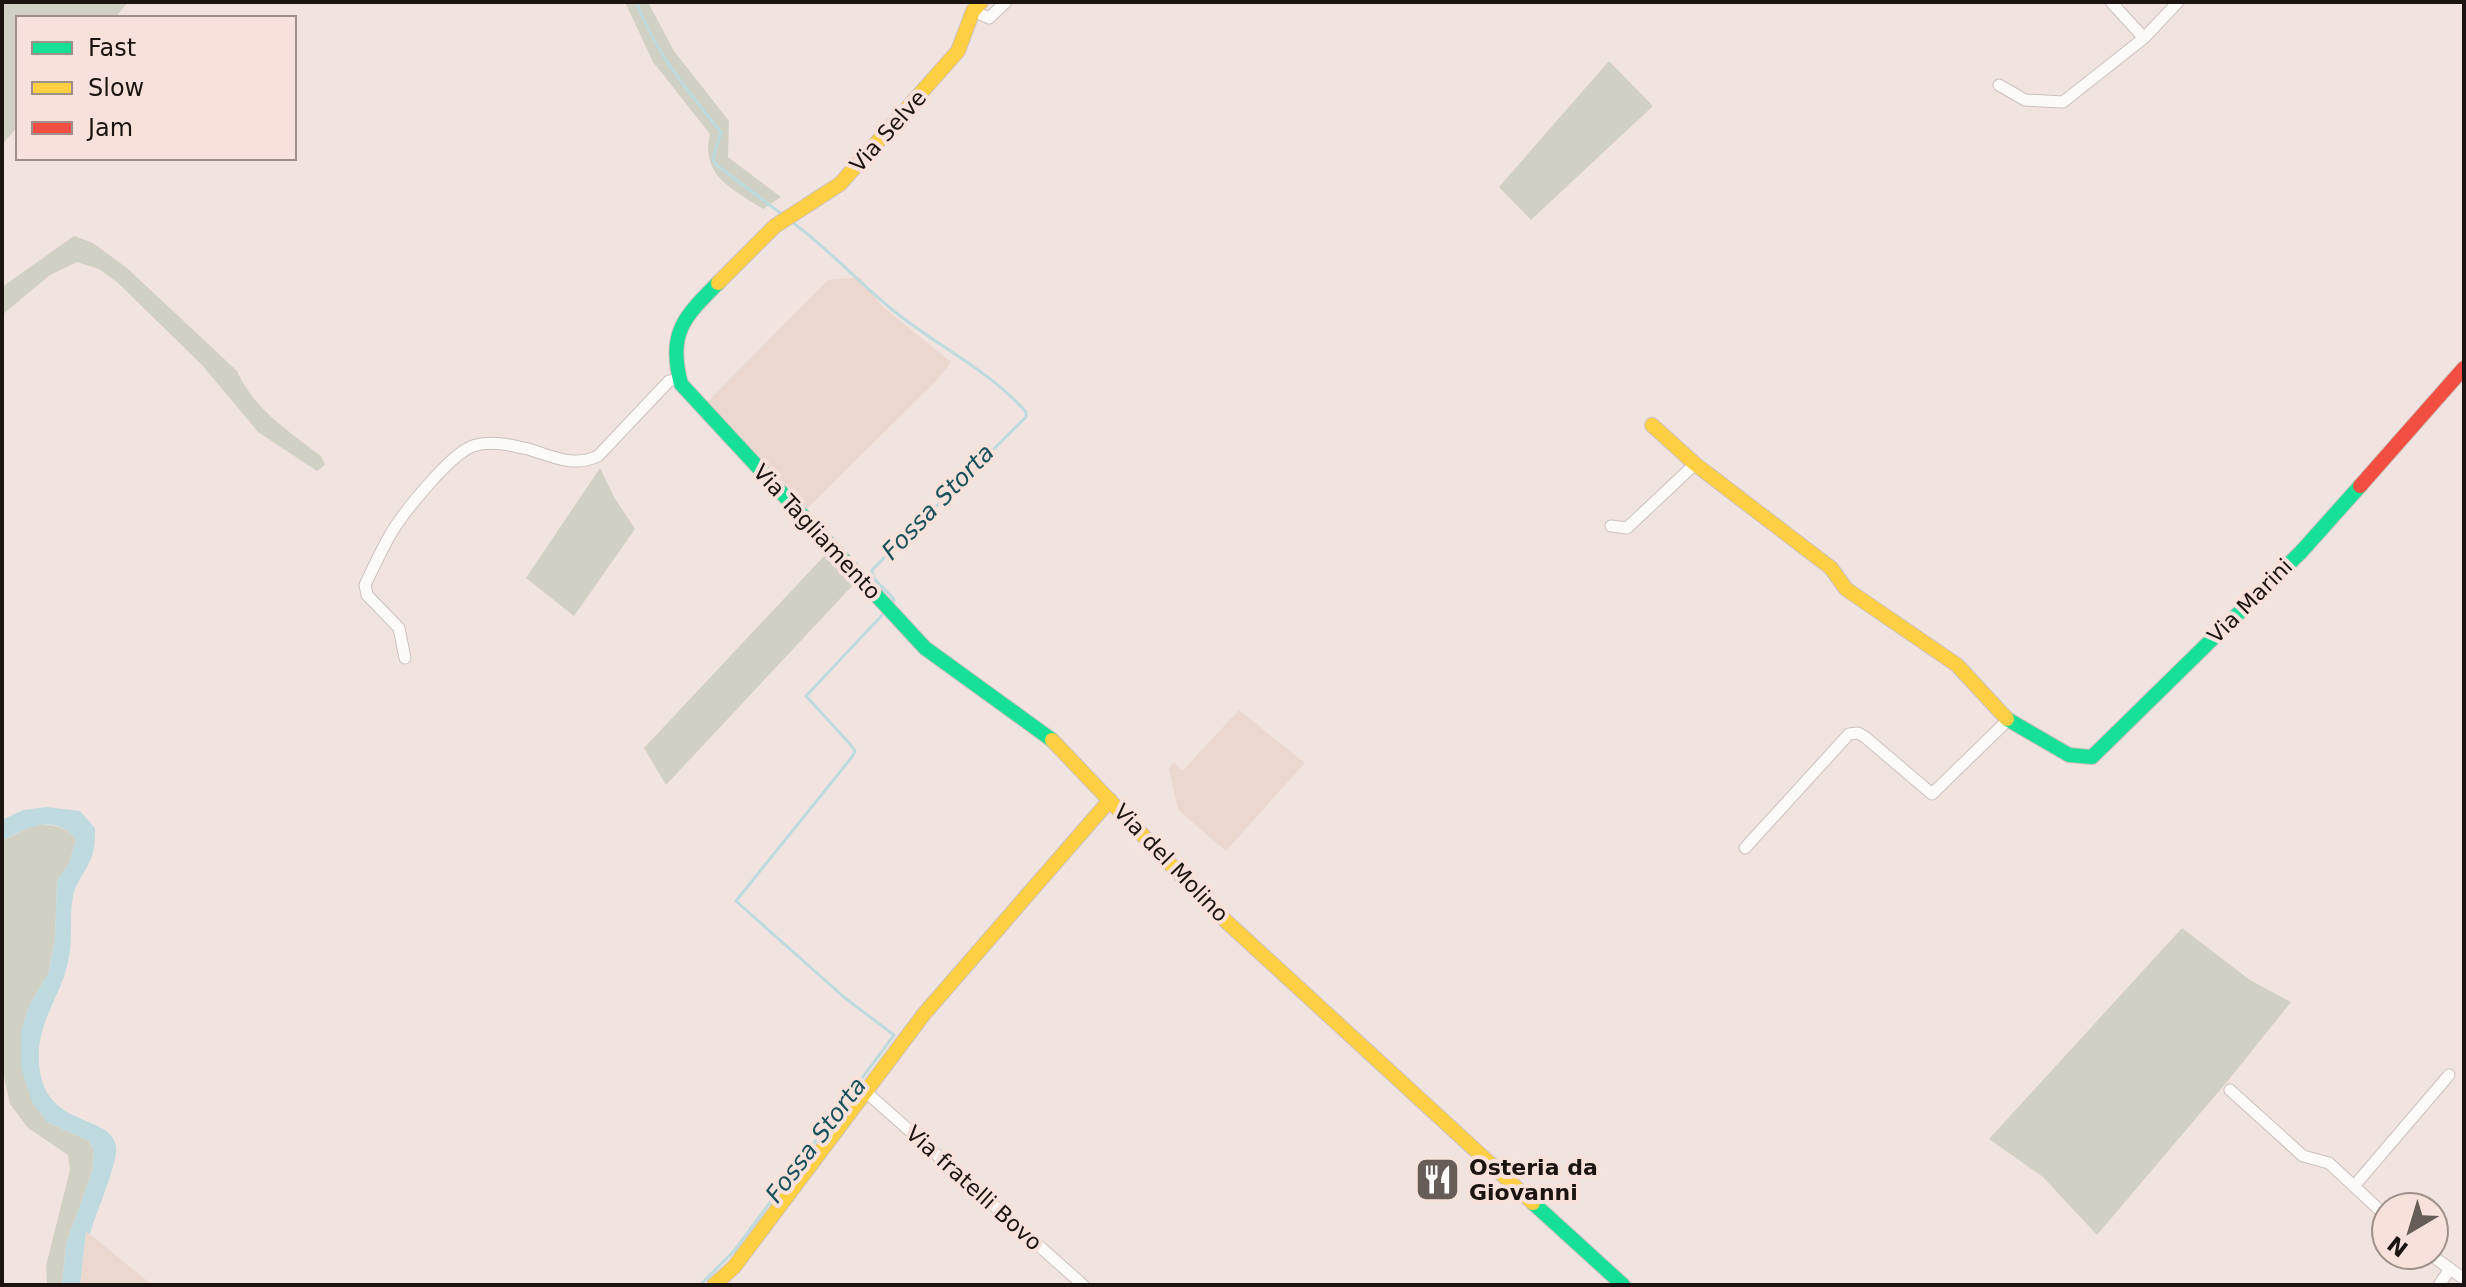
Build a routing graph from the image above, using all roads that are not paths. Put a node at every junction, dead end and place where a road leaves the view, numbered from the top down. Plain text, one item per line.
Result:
1 (1006, 2) edge
2 (2111, 2) edge
3 (2178, 2) edge
4 (976, 5) edge
5 (2144, 38) junction
6 (1999, 85) dead end
7 (2464, 368) edge
8 (678, 379) junction
9 (1652, 425) dead end
10 (1695, 464) junction
11 (1611, 526) dead end
12 (405, 658) dead end
13 (2008, 720) junction
14 (1110, 800) junction
15 (1745, 848) dead end
16 (2449, 1075) dead end
17 (2230, 1090) dead end
18 (866, 1092) junction
19 (2355, 1185) junction
20 (2370, 1200) edge
21 (2450, 1269) edge
22 (2464, 1279) edge
23 (714, 1285) edge
24 (1083, 1285) edge
25 (1623, 1285) edge

1 - 4 street, Via Selve
2 - 5 street
3 - 5 street
4 - 8 street, Via Selve
5 - 6 street
7 - 13 street, Via Marini
8 - 12 street
8 - 14 street, Via Tagliamento
9 - 10 street, Via Marini
10 - 11 street
10 - 13 street, Via Marini
13 - 15 street
14 - 18 street, Via del Molino
14 - 25 street, Via del Molino
16 - 19 street
17 - 19 street
18 - 23 street, Via del Molino
18 - 24 street, Via fratelli Bovo
19 - 20 street
21 - 22 street

